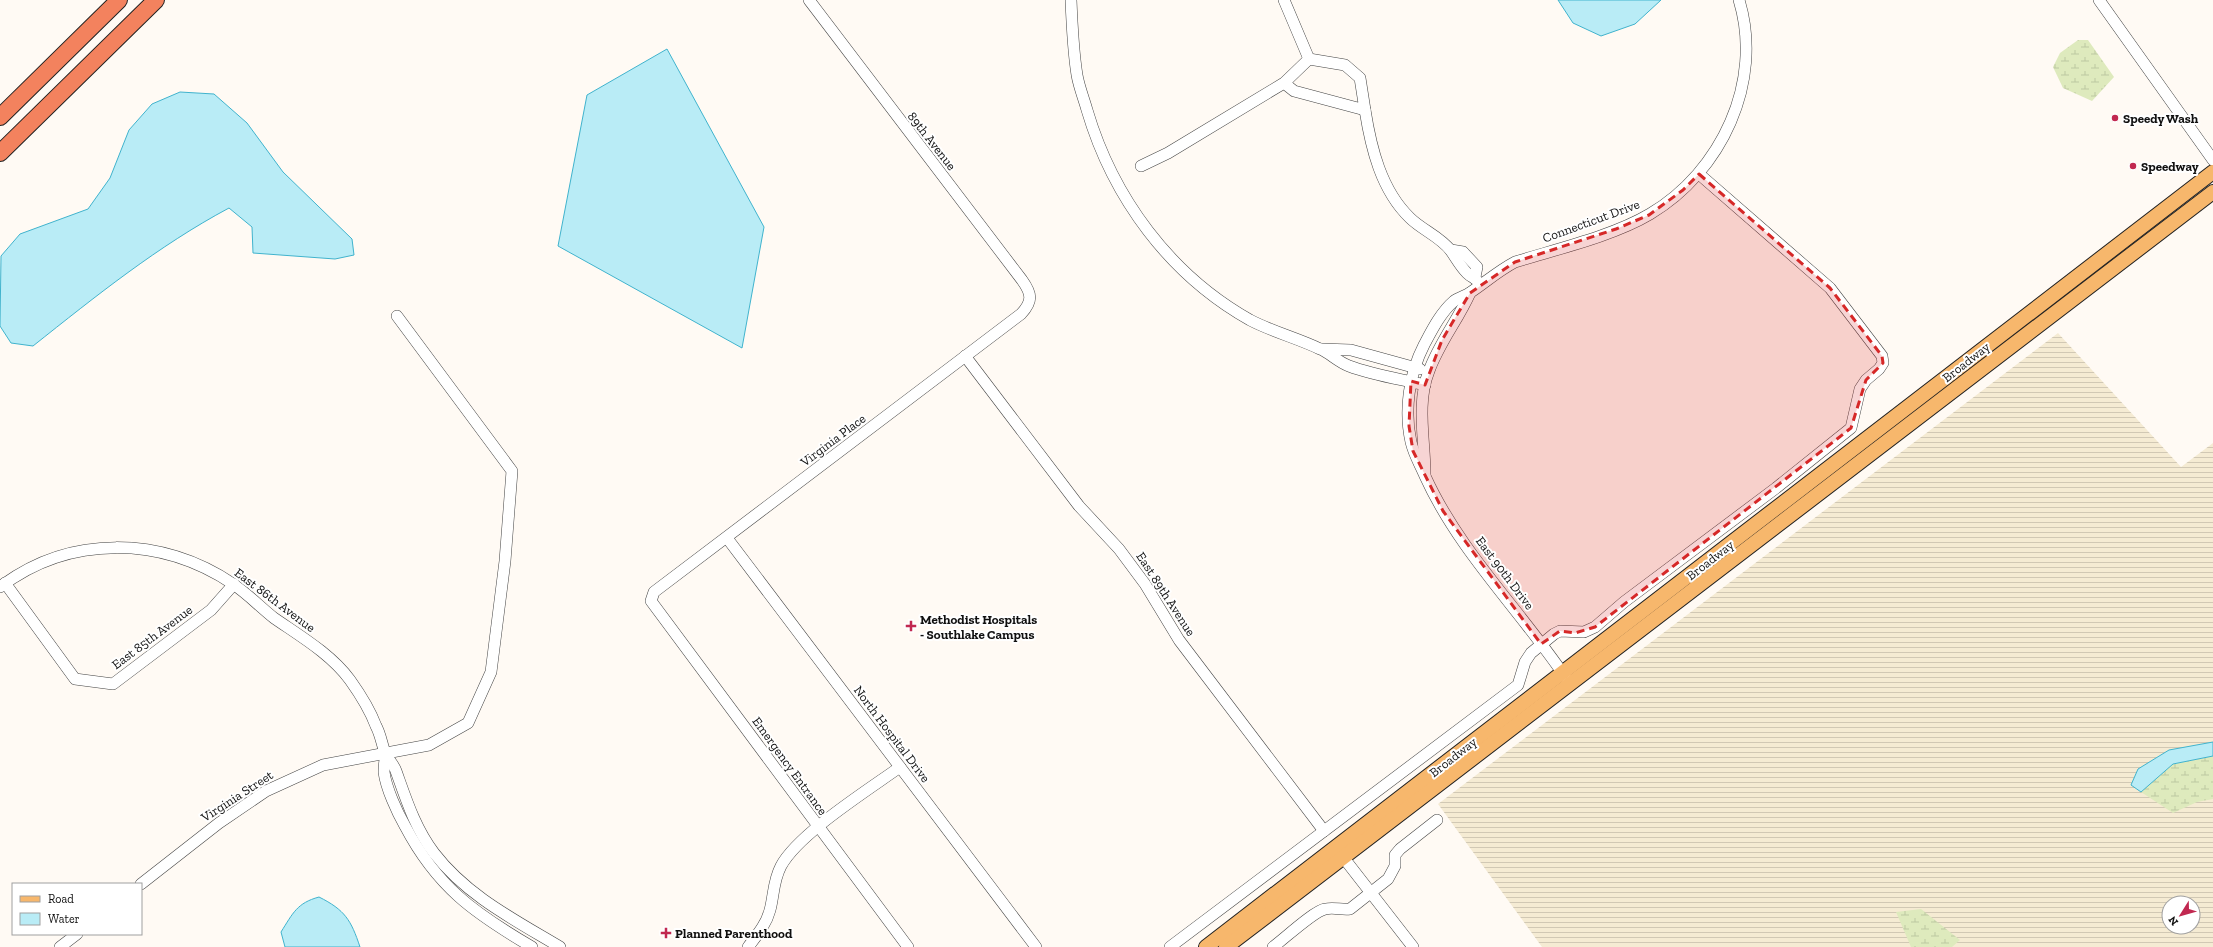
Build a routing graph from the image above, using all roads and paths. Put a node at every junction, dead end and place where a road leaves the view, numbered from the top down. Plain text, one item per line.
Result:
1 (119, 0) edge
2 (156, 0) edge
3 (808, 0) edge
4 (1071, 0) edge
5 (1284, 0) edge
6 (1739, 0) edge
7 (2099, 0) edge
8 (1309, 59) junction
9 (1284, 83) junction
10 (1365, 110) junction
11 (0, 117) edge
12 (0, 153) edge
13 (2213, 160) edge
14 (1141, 166) dead end
15 (2213, 172) edge
16 (1699, 174) junction
17 (2213, 192) edge
18 (1478, 280) junction
19 (1470, 293) junction
20 (1031, 298) joint
21 (397, 316) dead end
22 (1321, 349) junction
23 (965, 356) junction
24 (1414, 368) junction
25 (1428, 372) junction
26 (1411, 381) junction
27 (1425, 385) junction
28 (1425, 474) junction
29 (727, 538) junction
30 (234, 584) junction
31 (2, 585) edge
32 (651, 601) joint
33 (1541, 644) junction
34 (1566, 678) junction
35 (386, 754) junction
36 (900, 767) junction
37 (1437, 820) dead end
38 (818, 828) junction
39 (1324, 831) junction
40 (1343, 857) junction
41 (142, 883) edge
42 (1371, 892) junction
43 (76, 935) edge
44 (60, 947) edge
45 (532, 947) edge
46 (560, 947) edge
47 (748, 947) edge
48 (908, 947) edge
49 (1036, 947) edge
50 (1170, 947) edge
51 (1206, 947) edge
52 (1226, 947) edge
53 (1273, 947) edge
54 (1413, 947) edge

1 - 11 highway
2 - 12 highway
3 - 20 street, 89th Avenue
4 - 22 street
5 - 8 street
6 - 16 street, Connecticut Drive
7 - 13 street
8 - 9 street
8 - 10 street
9 - 10 street
9 - 14 street
10 - 18 street
15 - 34 main road, Broadway
16 - 18 street, Connecticut Drive
16 - 33 street
17 - 34 main road, Broadway
18 - 19 street, Connecticut Drive
19 - 24 street, Connecticut Drive
19 - 25 street, Connecticut Drive
20 - 23 street, Virginia Place
21 - 35 street, Virginia Street
22 - 24 street
22 - 26 street
23 - 29 street, Virginia Place
23 - 39 street, East 89th Avenue
24 - 25 street
24 - 26 street, East 90th Drive
25 - 27 street, East 90th Drive
26 - 27 street
26 - 28 street, East 90th Drive
27 - 28 street, East 90th Drive
28 - 33 street, East 90th Drive
29 - 32 street, Virginia Place
29 - 36 street, North Hospital Drive
30 - 31 street, East 86th Avenue
30 - 31 street, East 85th Avenue
30 - 35 street, East 86th Avenue
32 - 38 street, Emergency Entrance
33 - 34 street, East 90th Drive
33 - 39 street
34 - 40 main road, Broadway
34 - 51 main road, Broadway
35 - 41 street, Virginia Street
35 - 45 street, East 86th Avenue
35 - 46 street, East 86th Avenue
36 - 38 street
36 - 49 street, North Hospital Drive
37 - 42 street
38 - 47 street
38 - 48 street, Emergency Entrance
39 - 50 street
40 - 42 street
40 - 52 main road, Broadway
42 - 53 street
42 - 54 street
43 - 44 street

